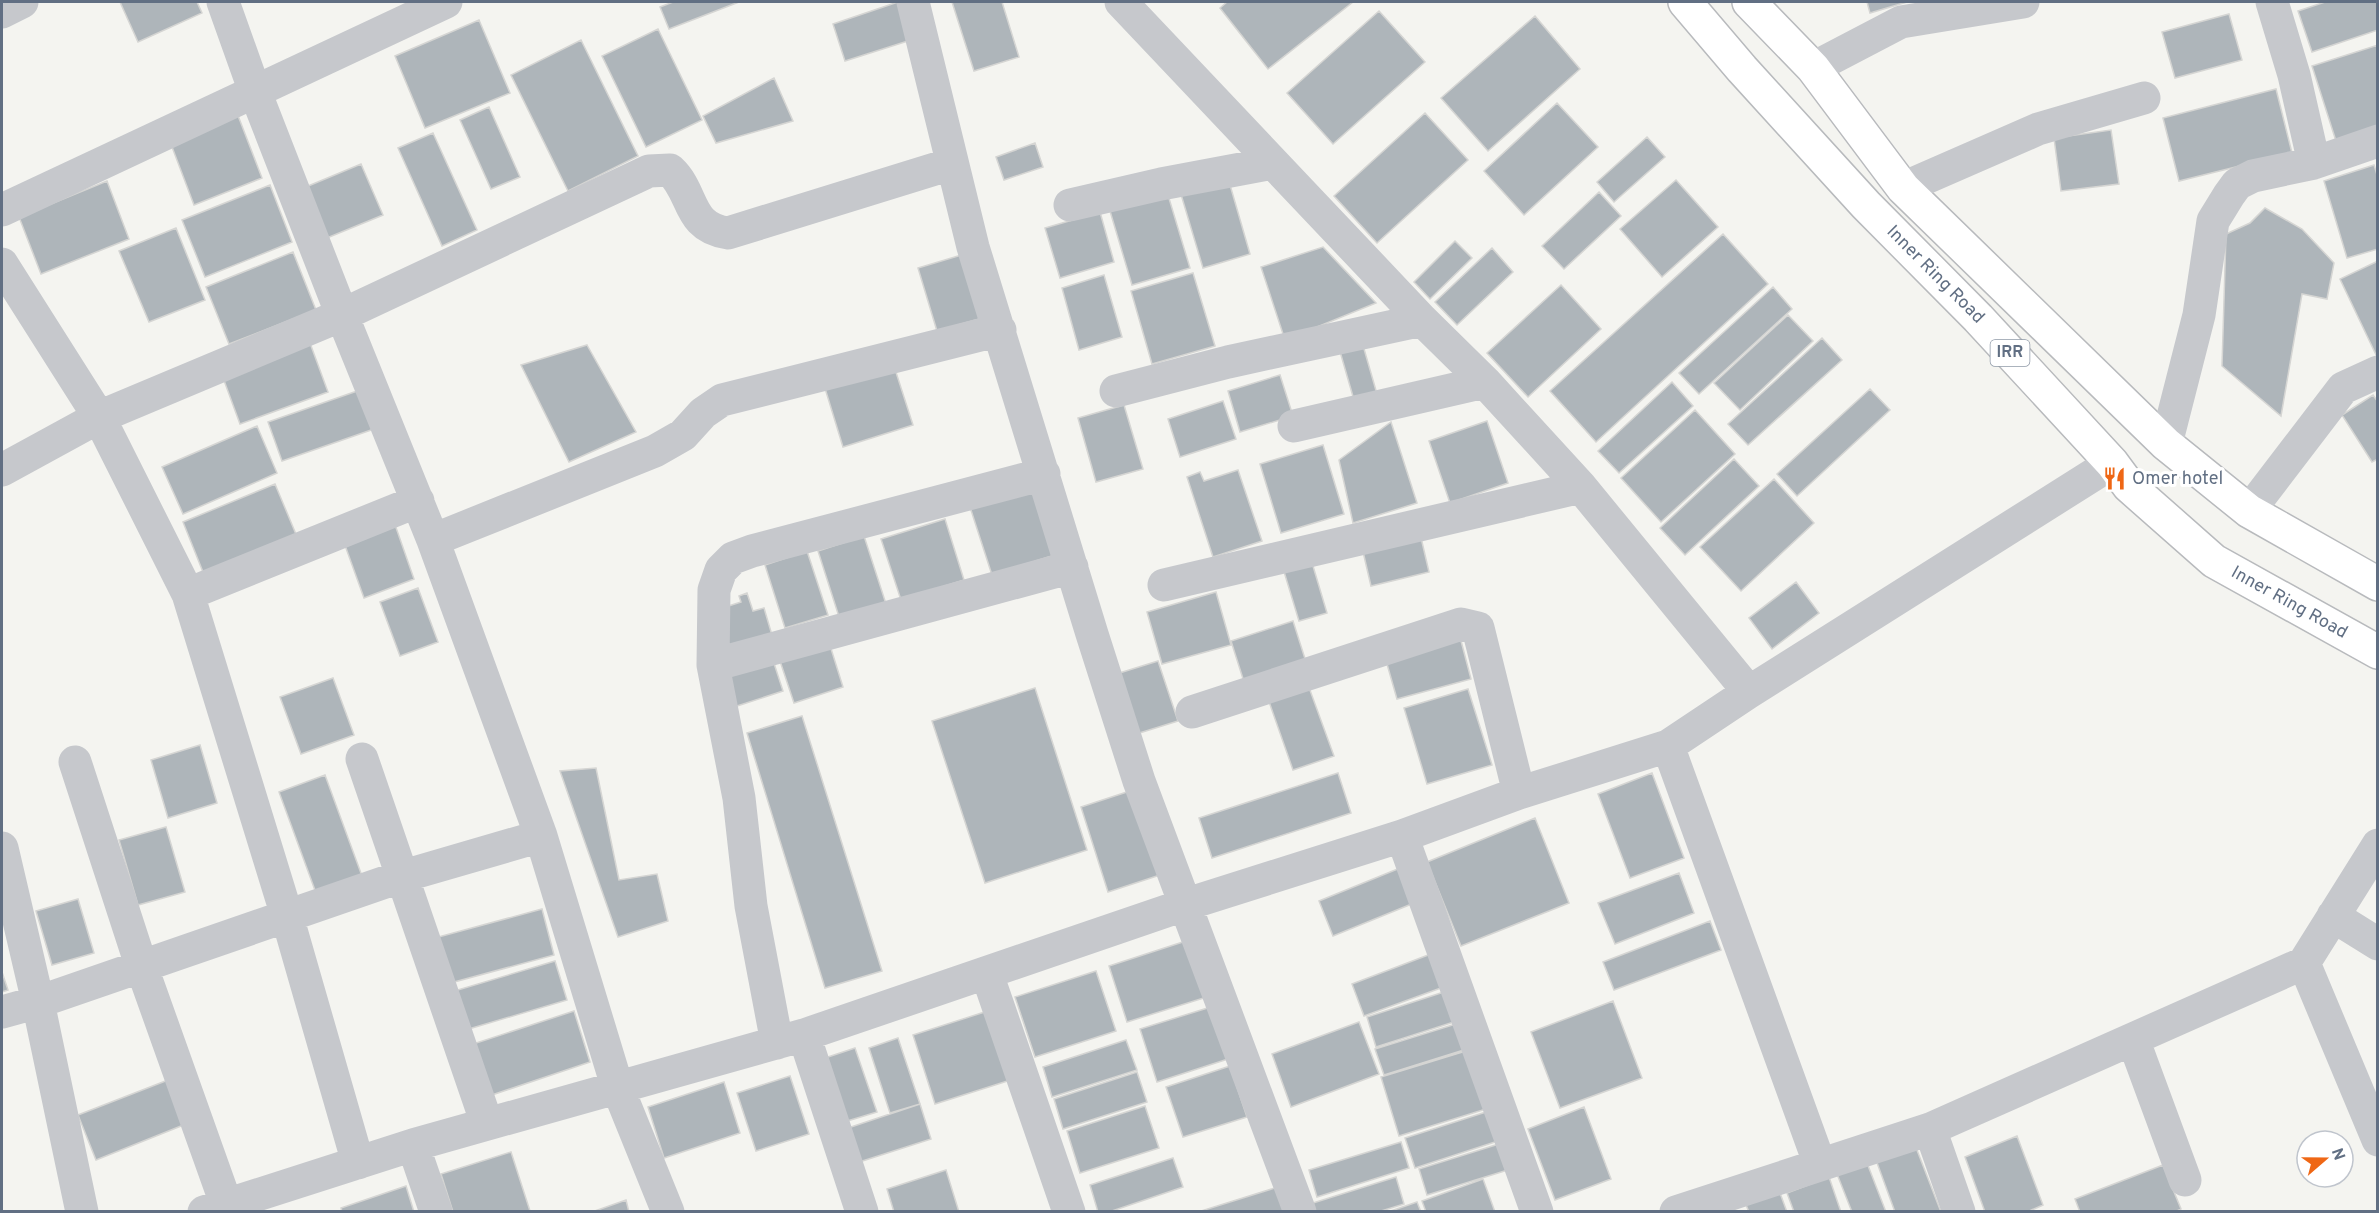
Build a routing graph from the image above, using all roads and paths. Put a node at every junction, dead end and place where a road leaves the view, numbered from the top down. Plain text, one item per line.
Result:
1 (22, 2) edge
2 (223, 2) edge
3 (446, 2) edge
4 (913, 2) edge
5 (1121, 2) edge
6 (1685, 2) edge
7 (1749, 2) edge
8 (2023, 2) edge
9 (2272, 2) edge
10 (2, 12) edge
11 (1813, 68) junction
12 (254, 89) junction
13 (2144, 98) dead end
14 (2378, 141) edge
15 (1273, 163) junction
16 (2314, 163) junction
17 (951, 164) junction
18 (1903, 188) junction
19 (1070, 206) dead end
20 (2, 210) edge
21 (2, 264) edge
22 (342, 315) junction
23 (1422, 320) junction
24 (1000, 330) junction
25 (2378, 372) edge
26 (1485, 382) junction
27 (1116, 391) dead end
28 (99, 417) junction
29 (1294, 426) dead end
30 (2166, 444) junction
31 (2112, 463) junction
32 (2, 470) edge
33 (1044, 474) junction
34 (1581, 486) junction
35 (418, 501) junction
36 (2248, 511) junction
37 (434, 540) junction
38 (1072, 567) junction
39 (2378, 584) edge
40 (1164, 585) dead end
41 (188, 594) junction
42 (2378, 652) edge
43 (713, 665) junction
44 (1749, 692) junction
45 (1192, 712) dead end
46 (1668, 746) junction
47 (362, 759) dead end
48 (75, 762) dead end
49 (1519, 793) junction
50 (541, 836) junction
51 (1402, 836) junction
52 (2378, 845) edge
53 (2, 848) edge
54 (400, 877) junction
55 (1184, 905) junction
56 (287, 916) junction
57 (2333, 916) junction
58 (2378, 944) edge
59 (2304, 963) junction
60 (141, 965) junction
61 (987, 974) junction
62 (38, 1002) junction
63 (2, 1012) edge
64 (790, 1039) junction
65 (2133, 1039) junction
66 (617, 1086) junction
67 (487, 1124) junction
68 (1930, 1129) junction
69 (2378, 1140) edge
70 (413, 1145) junction
71 (358, 1163) junction
72 (1820, 1165) junction
73 (2185, 1180) dead end
74 (1717, 1205) edge
75 (220, 1209) edge
76 (82, 1212) edge
77 (436, 1212) edge
78 (668, 1212) edge
79 (862, 1212) edge
80 (1069, 1212) edge
81 (1300, 1212) edge
82 (1537, 1212) edge
83 (1676, 1212) edge
84 (1959, 1212) edge

1 - 10 street
2 - 12 street
3 - 12 street
4 - 17 street
5 - 15 street
6 - 31 highway, Inner Ring Road / IRR
7 - 11 highway, IRR
8 - 11 street
9 - 16 street
11 - 18 highway, IRR
12 - 20 street
12 - 22 street
13 - 18 street
14 - 16 street
15 - 19 street
15 - 23 street
16 - 30 street
17 - 22 street
17 - 24 street
18 - 30 highway, IRR
21 - 28 street
22 - 28 street
22 - 35 street
23 - 26 street
23 - 27 street
24 - 33 street
24 - 37 street
25 - 36 street
26 - 29 street
26 - 34 street
28 - 32 street
28 - 41 street
30 - 36 highway, IRR
31 - 42 highway, Inner Ring Road / IRR
31 - 44 street
33 - 38 street
33 - 43 street
34 - 40 street
34 - 44 street
35 - 37 street
35 - 41 street
36 - 39 highway, IRR
37 - 50 street
38 - 43 street
38 - 55 street
41 - 56 street
43 - 64 street
44 - 46 street
45 - 49 street
46 - 49 street
46 - 72 street
47 - 54 street
48 - 60 street
49 - 51 street
50 - 54 street
50 - 66 street
51 - 55 street
51 - 82 street
52 - 57 street
53 - 62 street
54 - 56 street
54 - 67 street
55 - 61 street
55 - 81 street
56 - 60 street
56 - 71 street
57 - 58 street
57 - 59 street
59 - 65 street
59 - 69 street
60 - 62 street
60 - 75 street
61 - 64 street
61 - 80 street
62 - 63 street
62 - 76 street
64 - 66 street
64 - 79 street
65 - 68 street
65 - 73 street
66 - 67 street
66 - 78 street
67 - 70 street
68 - 72 street
68 - 84 street
70 - 71 street
70 - 77 street
71 - 75 street
72 - 74 street
74 - 83 street

